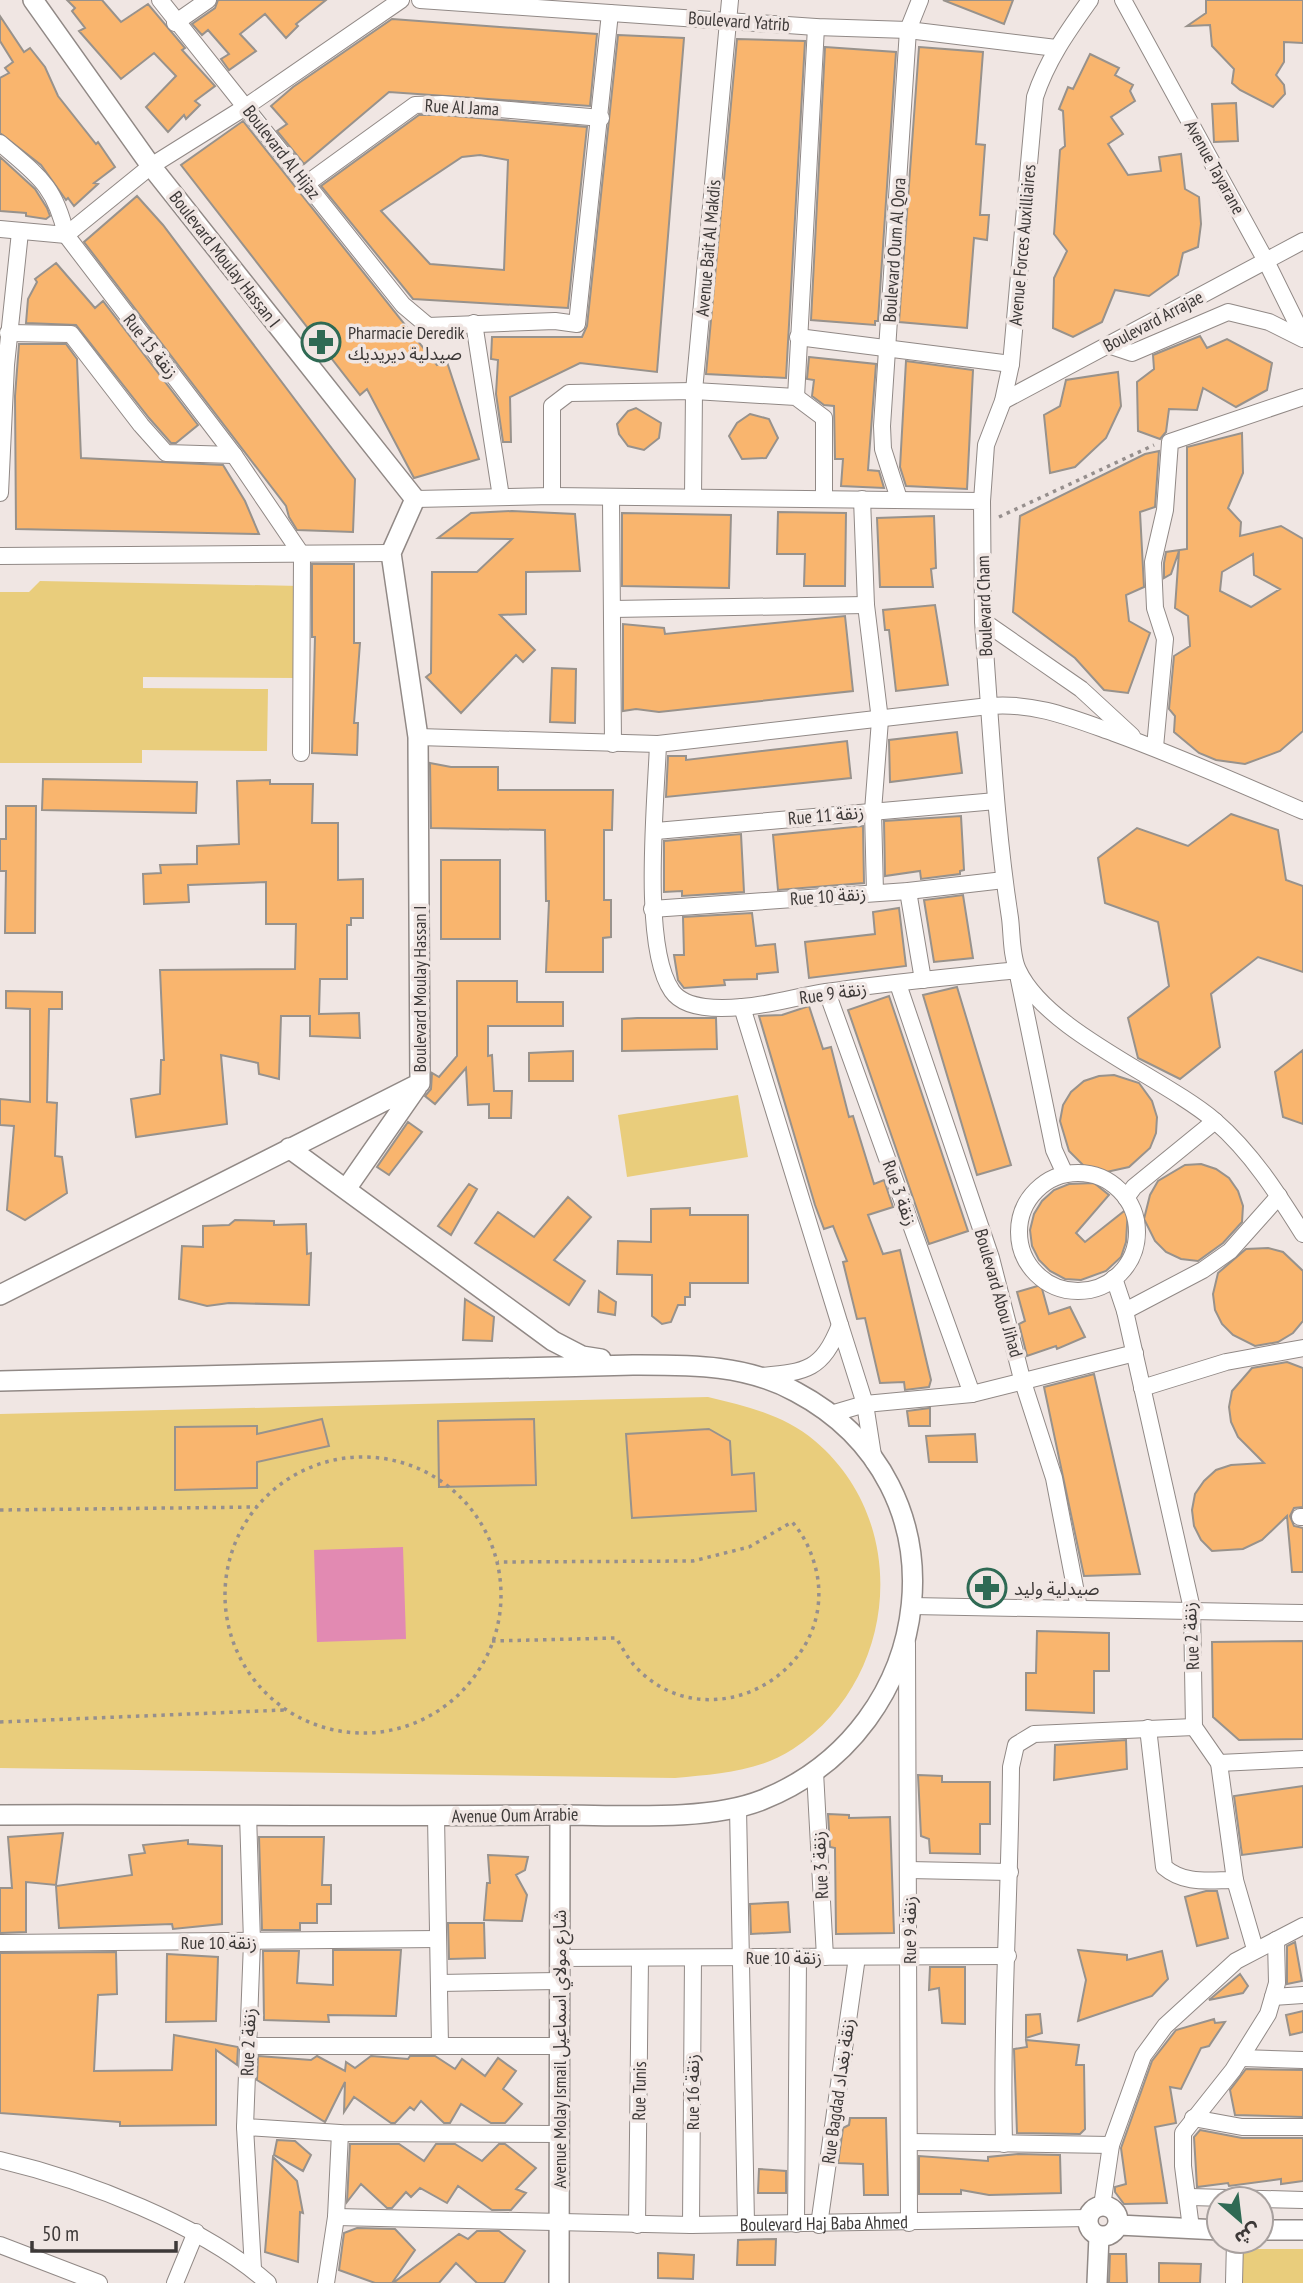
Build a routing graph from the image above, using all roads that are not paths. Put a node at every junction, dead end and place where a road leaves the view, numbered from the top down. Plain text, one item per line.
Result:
1 (33, 0) edge
2 (160, 0) edge
3 (208, 0) edge
4 (401, 0) edge
5 (420, 0) edge
6 (730, 0) edge
7 (920, 0) edge
8 (1090, 0) edge
9 (1123, 0) edge
10 (610, 13) junction
11 (729, 20) junction
12 (176, 23) junction
13 (816, 27) junction
14 (908, 30) junction
15 (1056, 48) junction
16 (247, 106) junction
17 (600, 118) junction
18 (0, 143) edge
19 (151, 166) junction
20 (306, 184) junction
21 (0, 229) edge
22 (20, 232) junction
23 (66, 235) junction
24 (1303, 241) edge
25 (1266, 261) junction
26 (474, 323) junction
27 (8, 334) junction
28 (798, 337) junction
29 (1303, 338) edge
30 (1108, 345) junction
31 (887, 348) junction
32 (1011, 364) junction
33 (694, 391) junction
34 (796, 397) junction
35 (1303, 397) edge
36 (1003, 401) junction
37 (234, 454) junction
38 (0, 493) edge
39 (552, 496) junction
40 (693, 496) junction
41 (501, 497) junction
42 (611, 498) junction
43 (824, 498) junction
44 (415, 499) junction
45 (862, 499) junction
46 (900, 499) junction
47 (982, 501) junction
48 (391, 553) junction
49 (302, 555) junction
50 (0, 556) edge
51 (866, 605) junction
52 (612, 608) junction
53 (983, 621) junction
54 (989, 706) junction
55 (880, 720) junction
56 (418, 737) junction
57 (613, 744) junction
58 (658, 744) junction
59 (1147, 745) junction
60 (301, 753) dead end
61 (996, 801) junction
62 (873, 811) junction
63 (1303, 811) edge
64 (656, 831) junction
65 (1004, 880) junction
66 (908, 891) junction
67 (875, 893) junction
68 (652, 909) junction
69 (1017, 970) junction
70 (923, 980) junction
71 (898, 984) junction
72 (827, 992) junction
73 (742, 1007) junction
74 (420, 1083) junction
75 (1214, 1121) junction
76 (289, 1148) junction
77 (1065, 1174) junction
78 (346, 1189) junction
79 (1279, 1196) junction
80 (1126, 1198) junction
81 (1303, 1234) edge
82 (1021, 1247) junction
83 (991, 1258) junction
84 (1114, 1278) junction
85 (0, 1295) edge
86 (1125, 1311) junction
87 (840, 1325) junction
88 (1303, 1348) edge
89 (1135, 1353) junction
90 (633, 1365) junction
91 (761, 1376) junction
92 (1023, 1379) junction
93 (0, 1381) edge
94 (1142, 1388) junction
95 (972, 1394) junction
96 (865, 1404) junction
97 (831, 1414) junction
98 (874, 1462) junction
99 (912, 1602) junction
100 (1079, 1608) junction
101 (1192, 1609) junction
102 (1303, 1613) edge
103 (907, 1637) junction
104 (1194, 1727) junction
105 (1148, 1728) junction
106 (1303, 1759) edge
107 (1219, 1763) junction
108 (816, 1772) junction
109 (738, 1808) junction
110 (248, 1814) junction
111 (0, 1815) edge
112 (560, 1815) junction
113 (436, 1816) junction
114 (908, 1870) junction
115 (1010, 1872) junction
116 (1236, 1880) junction
117 (1303, 1926) edge
118 (438, 1940) junction
119 (1276, 1940) junction
120 (252, 1942) junction
121 (0, 1943) edge
122 (1255, 1950) junction
123 (1009, 1956) junction
124 (798, 1957) junction
125 (825, 1957) junction
126 (857, 1957) junction
127 (560, 1958) junction
128 (640, 1958) junction
129 (693, 1958) junction
130 (742, 1958) junction
131 (909, 1958) junction
132 (559, 1982) junction
133 (439, 1983) junction
134 (1303, 1995) edge
135 (1273, 1997) junction
136 (248, 2046) junction
137 (440, 2046) junction
138 (559, 2046) junction
139 (1241, 2057) junction
140 (1303, 2060) edge
141 (1193, 2118) junction
142 (245, 2127) junction
143 (1303, 2127) edge
144 (340, 2133) junction
145 (559, 2134) junction
146 (910, 2142) junction
147 (1004, 2144) junction
148 (1111, 2145) junction
149 (0, 2160) edge
150 (1190, 2197) junction
151 (1303, 2200) edge
152 (1095, 2212) junction
153 (336, 2217) junction
154 (746, 2223) junction
155 (909, 2223) junction
156 (559, 2224) junction
157 (796, 2224) junction
158 (637, 2225) junction
159 (691, 2225) junction
160 (819, 2225) junction
161 (1119, 2225) junction
162 (1191, 2228) junction
163 (1205, 2229) edge
164 (1275, 2230) edge
165 (1303, 2230) edge
166 (196, 2232) junction
167 (1099, 2236) junction
168 (0, 2245) edge
169 (1235, 2255) edge
170 (253, 2269) junction
171 (99, 2283) edge
172 (175, 2283) edge
173 (268, 2283) edge
174 (326, 2283) edge
175 (559, 2283) edge
176 (1097, 2283) edge
177 (1234, 2283) edge

1 - 19 street, Boulevard Moulay Hassan I
2 - 12 street, Boulevard Al Hijaz
3 - 12 street
4 - 16 street
5 - 10 street, Boulevard Yatrib
6 - 11 street, Avenue Bait Al Makdis
7 - 14 street, Boulevard Oum Al Qora
8 - 15 street, Avenue Forces Auxilliaires
9 - 25 street, Avenue Tayarane
10 - 11 street, Boulevard Yatrib
10 - 17 street
11 - 13 street, Boulevard Yatrib
11 - 33 street, Avenue Bait Al Makdis
12 - 16 street, Boulevard Al Hijaz
13 - 14 street, Boulevard Yatrib
13 - 28 street
14 - 15 street, Boulevard Yatrib
14 - 31 street, Boulevard Oum Al Qora
15 - 32 street, Avenue Forces Auxilliaires
16 - 19 street
16 - 20 street, Boulevard Al Hijaz
17 - 20 street, Rue Al Jama
17 - 26 street, Boulevard Al Hijaz
18 - 23 street, Rue 15 زنقة
19 - 23 street
19 - 44 street, Boulevard Moulay Hassan I
20 - 26 street, Boulevard Al Hijaz
21 - 22 street
22 - 23 street
22 - 27 street
23 - 37 street, Rue 15 زنقة
24 - 25 street, Boulevard Arrajae
25 - 29 street, Avenue Tayarane
25 - 30 street, Boulevard Arrajae
26 - 41 street
27 - 37 street
27 - 38 street
28 - 31 street
28 - 34 street
29 - 30 street
30 - 36 street, Boulevard Arrajae
31 - 32 street
31 - 46 street, Boulevard Oum Al Qora
32 - 36 street, Avenue Forces Auxilliaires
33 - 34 street
33 - 39 street
33 - 40 street, Avenue Bait Al Makdis
34 - 43 street
35 - 59 street
36 - 47 street, Avenue Forces Auxilliaires
37 - 49 street, Rue 15 زنقة
39 - 41 street
39 - 42 street
40 - 42 street
40 - 43 street
41 - 44 street
42 - 52 street
43 - 45 street
44 - 48 street
45 - 46 street
45 - 51 street
46 - 47 street
47 - 53 street, Boulevard Cham
48 - 49 street
48 - 56 street, Boulevard Moulay Hassan I
49 - 50 street
49 - 60 street
51 - 52 street
51 - 55 street
52 - 57 street
53 - 54 street, Boulevard Cham
53 - 59 street
54 - 55 street
54 - 59 street
54 - 61 street, Boulevard Cham
55 - 58 street
55 - 62 street
56 - 57 street
56 - 74 street, Boulevard Moulay Hassan I
57 - 58 street
58 - 64 street
59 - 63 street
61 - 62 street, Rue 11 زنقة
61 - 65 street, Boulevard Cham
62 - 64 street, Rue 11 زنقة
62 - 67 street
64 - 68 street
65 - 66 street, Rue 10 زنقة
65 - 69 street, Boulevard Cham
66 - 67 street, Rue 10 زنقة
66 - 70 street
67 - 68 street, Rue 10 زنقة
68 - 73 street, Rue 9 زنقة
69 - 70 street, Rue 9 زنقة
69 - 75 street
69 - 77 street, Boulevard Cham
70 - 71 street, Rue 9 زنقة
71 - 72 street, Rue 9 زنقة
71 - 83 street, Boulevard Abou Jihad
72 - 73 street, Rue 9 زنقة
72 - 95 street, Rue 3 زنقة
73 - 87 street
74 - 76 street, Boulevard Moulay Hassan I
74 - 78 street
75 - 79 street
75 - 80 street
76 - 78 street
76 - 85 street, Boulevard Moulay Hassan I
77 - 80 street
77 - 82 street
78 - 90 street
79 - 81 street
79 - 86 street
80 - 84 street
82 - 83 street
82 - 84 street
83 - 92 street, Boulevard Abou Jihad
84 - 86 street, Rue 2 زنقة
86 - 89 street, Rue 2 زنقة
87 - 91 street
87 - 96 street
88 - 94 street
89 - 92 street
89 - 94 street, Rue 2 زنقة
90 - 91 street, Avenue Oum Arrabie
90 - 93 street
91 - 97 street, Avenue Oum Arrabie
92 - 95 street
92 - 100 street, Boulevard Abou Jihad
94 - 101 street, Rue 2 زنقة
95 - 96 street
96 - 97 street
96 - 98 street
97 - 98 street, Avenue Oum Arrabie
98 - 99 street, Avenue Oum Arrabie
99 - 100 street
99 - 103 street, Avenue Oum Arrabie
100 - 101 street
101 - 102 street
101 - 104 street, Rue 2 زنقة
103 - 108 street, Avenue Oum Arrabie
103 - 114 street, Rue 9 زنقة
104 - 105 street
104 - 107 street
105 - 115 street
105 - 116 street
106 - 107 street
107 - 116 street
108 - 109 street, Avenue Oum Arrabie
108 - 125 street, Rue 3 زنقة
109 - 112 street, Avenue Oum Arrabie
109 - 130 street
110 - 111 street, Avenue Oum Arrabie
110 - 113 street, Avenue Oum Arrabie
110 - 120 street, Rue 2 زنقة
112 - 113 street, Avenue Oum Arrabie
112 - 127 street, Avenue Molay Ismail شارع مولاي اسماعيل
113 - 118 street
114 - 115 street
114 - 131 street, Rue 9 زنقة
115 - 123 street
116 - 122 street
117 - 119 street
118 - 120 street, Rue 10 زنقة
118 - 133 street
119 - 122 street
119 - 135 street
120 - 121 street, Rue 10 زنقة
120 - 136 street, Rue 2 زنقة
122 - 148 street
123 - 131 street, Rue 10 زنقة
123 - 147 street
124 - 125 street, Rue 10 زنقة
124 - 130 street, Rue 10 زنقة
124 - 157 street
125 - 126 street, Rue 10 زنقة
126 - 131 street, Rue 10 زنقة
126 - 160 street, Rue Bagdad زنقة بغداد
127 - 128 street, Rue 10 زنقة
127 - 132 street, Avenue Molay Ismail شارع مولاي اسماعيل
128 - 129 street, Rue 10 زنقة
128 - 158 street, Rue Tunis
129 - 130 street, Rue 10 زنقة
129 - 159 street, Rue 16 زنقة
130 - 154 street
131 - 146 street, Rue 9 زنقة
132 - 133 street
132 - 138 street, Avenue Molay Ismail شارع مولاي اسماعيل
133 - 137 street
134 - 135 street
135 - 139 street
136 - 137 street
136 - 142 street, Rue 2 زنقة
137 - 138 street
138 - 145 street, Avenue Molay Ismail شارع مولاي اسماعيل
139 - 140 street
139 - 141 street
141 - 143 street
141 - 150 street
142 - 144 street
142 - 170 street, Rue 2 زنقة
144 - 145 street
144 - 153 street
145 - 156 street, Avenue Molay Ismail شارع مولاي اسماعيل
146 - 147 street
146 - 155 street, Rue 9 زنقة
147 - 148 street
148 - 152 street
149 - 166 street
150 - 151 street
150 - 162 street
152 - 155 street, Boulevard Haj Baba Ahmed
152 - 161 street
152 - 167 street
153 - 156 street, Boulevard Haj Baba Ahmed
153 - 174 street
154 - 157 street, Boulevard Haj Baba Ahmed
154 - 159 street, Boulevard Haj Baba Ahmed
155 - 160 street, Boulevard Haj Baba Ahmed
156 - 158 street, Boulevard Haj Baba Ahmed
156 - 175 street, Avenue Molay Ismail شارع مولاي اسماعيل
157 - 160 street, Boulevard Haj Baba Ahmed
158 - 159 street, Boulevard Haj Baba Ahmed
161 - 162 street
161 - 167 street
162 - 163 street
164 - 165 street
166 - 170 street
166 - 172 street
167 - 176 street
168 - 171 street
169 - 177 street
170 - 173 street

